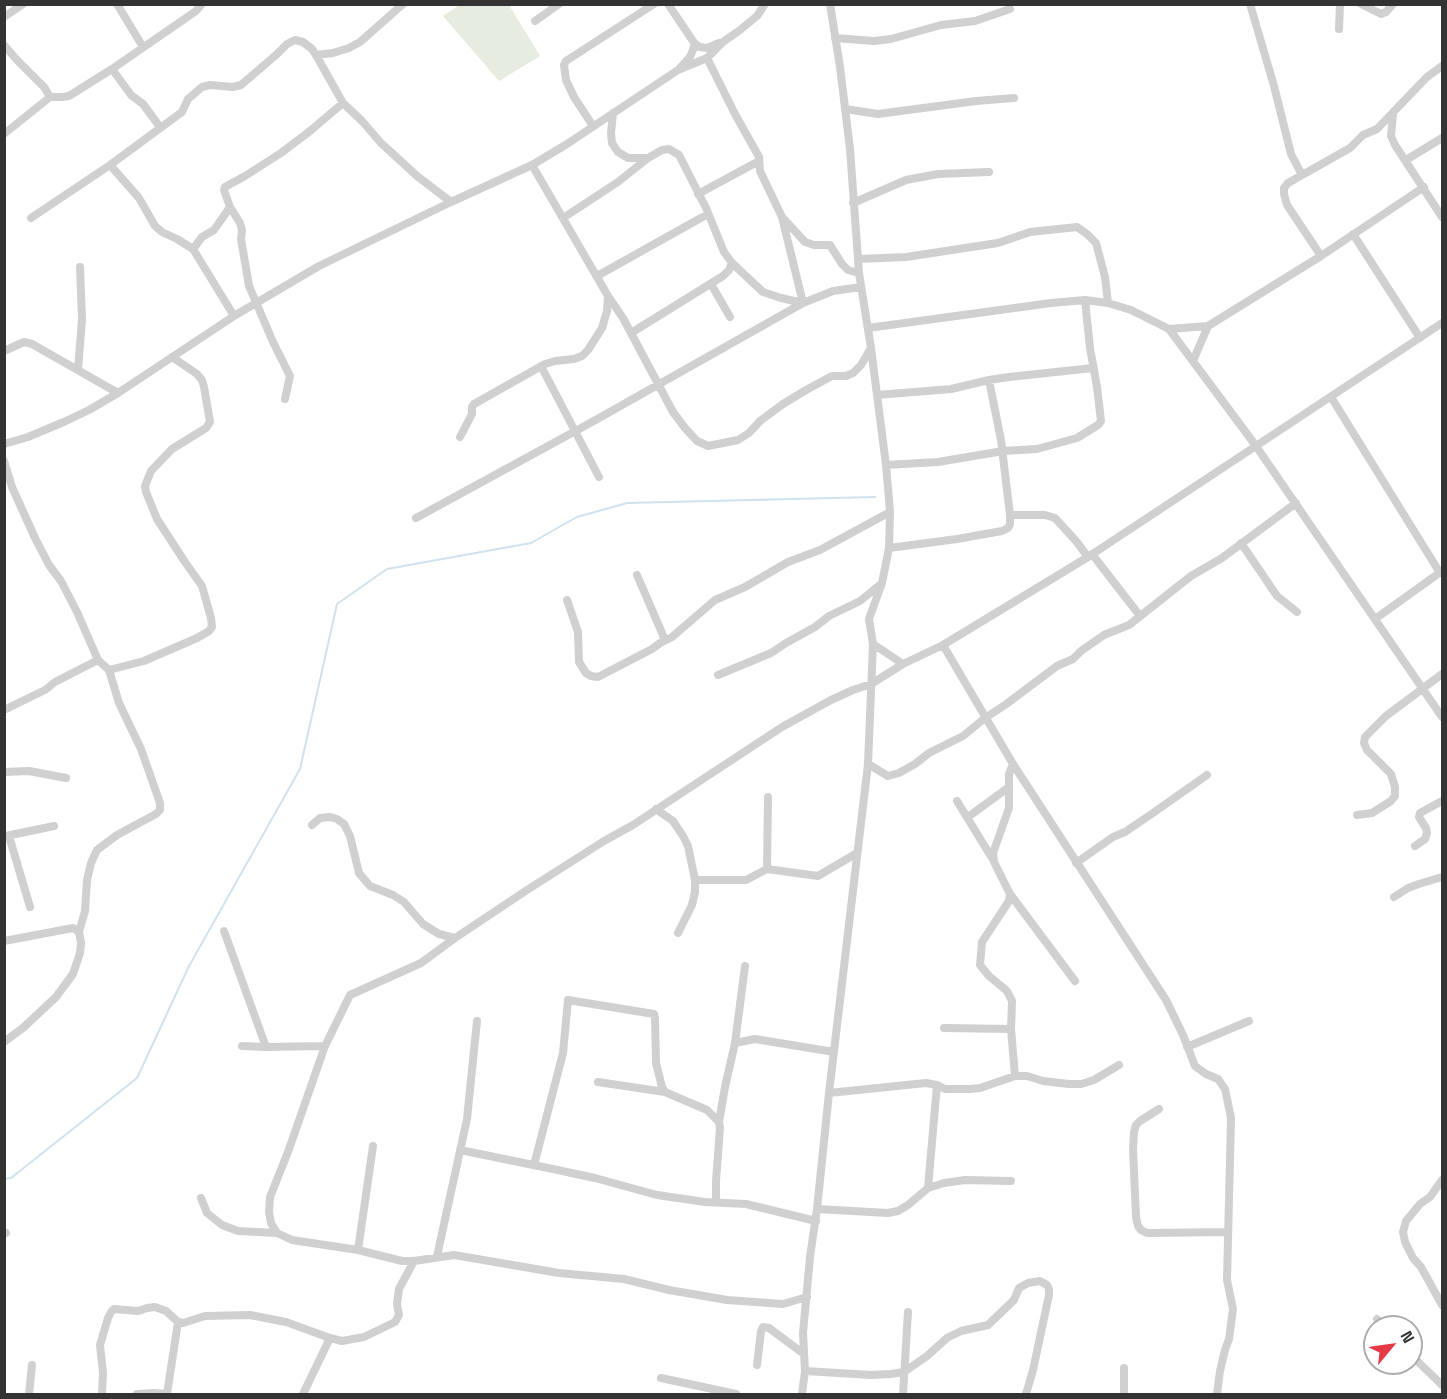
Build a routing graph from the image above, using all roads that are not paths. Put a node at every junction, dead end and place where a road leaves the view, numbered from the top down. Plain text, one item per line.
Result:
1 (23, 4) edge
2 (117, 4) edge
3 (202, 4) edge
4 (403, 4) edge
5 (560, 4) edge
6 (654, 4) edge
7 (668, 4) edge
8 (765, 4) edge
9 (830, 4) edge
10 (1250, 4) edge
11 (1340, 4) edge
12 (1361, 4) edge
13 (1393, 4) edge
14 (1010, 9) dead end
15 (4, 17) edge
16 (535, 21) dead end
17 (1339, 29) dead end
18 (836, 38) junction
19 (723, 42) junction
20 (695, 44) junction
21 (4, 45) edge
22 (144, 47) junction
23 (316, 55) junction
24 (707, 58) junction
25 (1443, 66) edge
26 (112, 69) junction
27 (678, 70) junction
28 (50, 97) junction
29 (1014, 98) dead end
30 (343, 103) junction
31 (845, 109) junction
32 (613, 113) junction
33 (1393, 114) junction
34 (593, 126) junction
35 (160, 127) junction
36 (1377, 129) junction
37 (4, 134) edge
38 (1391, 136) junction
39 (1443, 138) edge
40 (648, 158) junction
41 (759, 160) junction
42 (1406, 160) junction
43 (110, 165) junction
44 (532, 165) junction
45 (989, 172) dead end
46 (1302, 175) junction
47 (1424, 187) junction
48 (698, 194) junction
49 (451, 202) junction
50 (853, 203) junction
51 (230, 207) junction
52 (708, 214) junction
53 (782, 217) junction
54 (1443, 217) edge
55 (31, 218) dead end
56 (563, 218) junction
57 (1353, 234) junction
58 (193, 249) junction
59 (1321, 256) junction
60 (858, 259) junction
61 (732, 263) junction
62 (80, 267) dead end
63 (859, 273) junction
64 (597, 276) junction
65 (711, 284) junction
66 (861, 287) junction
67 (608, 296) junction
68 (1085, 300) junction
69 (256, 303) junction
70 (803, 303) junction
71 (1108, 303) junction
72 (234, 316) junction
73 (730, 317) dead end
74 (1443, 323) edge
75 (1208, 326) junction
76 (868, 328) junction
77 (1169, 329) junction
78 (631, 333) junction
79 (1420, 338) junction
80 (871, 348) junction
81 (4, 351) edge
82 (172, 357) junction
83 (1193, 360) junction
84 (541, 366) junction
85 (1093, 368) junction
86 (78, 370) junction
87 (989, 380) junction
88 (658, 385) junction
89 (118, 393) junction
90 (877, 395) junction
91 (1330, 397) junction
92 (285, 399) dead end
93 (576, 431) junction
94 (460, 437) dead end
95 (4, 444) edge
96 (1257, 446) junction
97 (1003, 450) junction
98 (4, 461) edge
99 (886, 465) junction
100 (599, 477) dead end
101 (1296, 503) junction
102 (890, 512) junction
103 (1010, 515) junction
104 (416, 518) dead end
105 (1241, 543) junction
106 (889, 548) junction
107 (1090, 556) junction
108 (1441, 572) edge
109 (637, 575) dead end
110 (882, 583) junction
111 (567, 600) dead end
112 (1297, 612) dead end
113 (1140, 616) junction
114 (1375, 619) junction
115 (665, 640) junction
116 (873, 645) junction
117 (943, 645) junction
118 (98, 660) junction
119 (903, 664) junction
120 (109, 670) junction
121 (1443, 674) edge
122 (718, 675) dead end
123 (871, 684) junction
124 (1423, 689) junction
125 (4, 710) edge
126 (1443, 717) edge
127 (985, 718) junction
128 (868, 764) junction
129 (1013, 764) junction
130 (4, 772) edge
131 (1207, 775) dead end
132 (66, 778) dead end
133 (1009, 787) junction
134 (768, 797) dead end
135 (957, 801) dead end
136 (1443, 801) edge
137 (656, 809) junction
138 (1357, 815) dead end
139 (968, 817) junction
140 (312, 825) dead end
141 (54, 826) dead end
142 (7, 836) edge
143 (1415, 846) dead end
144 (857, 853) junction
145 (994, 862) junction
146 (1076, 863) junction
147 (767, 869) junction
148 (1443, 877) edge
149 (695, 880) junction
150 (1010, 894) junction
151 (1394, 897) dead end
152 (30, 907) dead end
153 (224, 930) dead end
154 (79, 932) junction
155 (678, 933) dead end
156 (455, 938) junction
157 (4, 941) edge
158 (745, 966) dead end
159 (1075, 981) dead end
160 (477, 1021) dead end
161 (1249, 1021) dead end
162 (944, 1028) dead end
163 (1011, 1029) junction
164 (4, 1042) edge
165 (735, 1043) junction
166 (242, 1046) dead end
167 (325, 1046) junction
168 (266, 1047) junction
169 (1187, 1047) junction
170 (834, 1052) junction
171 (1119, 1065) dead end
172 (1015, 1076) junction
173 (598, 1083) dead end
174 (937, 1085) junction
175 (665, 1092) junction
176 (829, 1093) junction
177 (1159, 1109) dead end
178 (719, 1122) junction
179 (373, 1146) dead end
180 (460, 1150) junction
181 (534, 1165) junction
182 (1443, 1180) edge
183 (1011, 1181) dead end
184 (928, 1188) junction
185 (201, 1198) dead end
186 (716, 1202) junction
187 (817, 1209) junction
188 (816, 1221) junction
189 (1228, 1232) junction
190 (278, 1233) junction
191 (358, 1250) junction
192 (437, 1256) junction
193 (414, 1261) junction
194 (807, 1297) junction
195 (1443, 1305) edge
196 (908, 1312) dead end
197 (178, 1322) junction
198 (330, 1338) junction
199 (804, 1354) junction
200 (32, 1365) dead end
201 (757, 1365) dead end
202 (1423, 1366) edge
203 (1124, 1368) dead end
204 (805, 1371) junction
205 (904, 1371) junction
206 (661, 1378) dead end
207 (1443, 1385) edge
208 (29, 1395) edge
209 (102, 1395) edge
210 (137, 1395) edge
211 (166, 1395) edge
212 (303, 1395) edge
213 (736, 1395) edge
214 (802, 1395) edge
215 (903, 1395) edge
216 (1026, 1395) edge
217 (1124, 1395) edge
218 (1217, 1395) edge

1 - 15 street
2 - 22 street
3 - 22 street
4 - 23 street
5 - 16 street
6 - 34 street
7 - 20 street
8 - 19 street
9 - 18 street
10 - 46 street
11 - 17 street
12 - 13 street
14 - 18 street
18 - 31 street
19 - 20 street
19 - 24 street
20 - 27 street
21 - 28 street
22 - 26 street
23 - 30 street
23 - 35 street
24 - 27 street
24 - 41 street
25 - 33 street
26 - 28 street
26 - 35 street
27 - 32 street
28 - 37 street
29 - 31 street
30 - 49 street
30 - 51 street
31 - 50 street
32 - 34 street
32 - 40 street
33 - 36 street
33 - 38 street
34 - 44 street
35 - 43 street
36 - 38 street
36 - 46 street
38 - 42 street
39 - 42 street
40 - 48 street
40 - 56 street
41 - 48 street
41 - 53 street
42 - 47 street
43 - 55 street
43 - 58 street
44 - 49 street
44 - 56 street
45 - 50 street
46 - 59 street
47 - 54 street
47 - 57 street
48 - 52 street
49 - 69 street
50 - 60 street
51 - 58 street
51 - 69 street
52 - 61 street
52 - 64 street
53 - 63 street
53 - 70 street
56 - 64 street
57 - 59 street
57 - 79 street
58 - 72 street
59 - 75 street
60 - 63 street
60 - 71 street
61 - 65 street
61 - 70 street
62 - 86 street
63 - 66 street
64 - 67 street
65 - 73 street
65 - 78 street
66 - 70 street
66 - 76 street
67 - 78 street
67 - 84 street
68 - 71 street
68 - 76 street
68 - 85 street
69 - 72 street
69 - 92 street
70 - 88 street
71 - 77 street
72 - 82 street
74 - 79 street
75 - 77 street
75 - 83 street
76 - 80 street
77 - 83 street
78 - 88 street
79 - 91 street
80 - 88 street
80 - 90 street
81 - 86 street
82 - 89 street
82 - 120 street
83 - 96 street
84 - 93 street
84 - 94 street
85 - 87 street
85 - 97 street
86 - 89 street
87 - 90 street
87 - 97 street
88 - 93 street
89 - 95 street
90 - 99 street
91 - 96 street
91 - 108 street
93 - 100 street
93 - 104 street
96 - 101 street
96 - 107 street
97 - 99 street
97 - 103 street
98 - 118 street
99 - 102 street
101 - 105 street
101 - 114 street
102 - 106 street
102 - 115 street
103 - 106 street
103 - 107 street
105 - 112 street
105 - 113 street
106 - 110 street
107 - 113 street
107 - 117 street
108 - 114 street
109 - 115 street
110 - 116 street
110 - 122 street
111 - 115 street
113 - 127 street
114 - 124 street
116 - 119 street
116 - 123 street
117 - 119 street
117 - 127 street
118 - 120 street
118 - 125 street
119 - 123 street
120 - 154 street
121 - 124 street
123 - 128 street
123 - 137 street
124 - 126 street
124 - 138 street
127 - 128 street
127 - 129 street
128 - 144 street
129 - 133 street
129 - 146 street
130 - 132 street
131 - 146 street
133 - 139 street
133 - 145 street
134 - 147 street
135 - 139 street
136 - 143 street
137 - 149 street
137 - 156 street
139 - 145 street
140 - 156 street
141 - 142 street
142 - 152 street
144 - 147 street
144 - 170 street
145 - 150 street
146 - 169 street
147 - 149 street
148 - 151 street
149 - 155 street
150 - 159 street
150 - 163 street
153 - 168 street
154 - 157 street
154 - 164 street
156 - 167 street
158 - 165 street
160 - 180 street
161 - 169 street
162 - 163 street
163 - 172 street
165 - 170 street
165 - 178 street
166 - 168 street
167 - 168 street
167 - 190 street
169 - 189 street
170 - 176 street
171 - 172 street
172 - 174 street
173 - 175 street
174 - 176 street
174 - 184 street
175 - 178 street
175 - 181 street
176 - 187 street
177 - 189 street
178 - 186 street
179 - 191 street
180 - 181 street
180 - 192 street
181 - 186 street
182 - 195 street
183 - 184 street
184 - 187 street
185 - 190 street
186 - 188 street
187 - 188 street
188 - 194 street
189 - 218 street
190 - 191 street
191 - 193 street
192 - 193 street
192 - 194 street
193 - 198 street
194 - 199 street
196 - 205 street
197 - 198 street
197 - 209 street
197 - 211 street
198 - 212 street
199 - 201 street
199 - 204 street
200 - 208 street
202 - 207 street
203 - 217 street
204 - 205 street
204 - 214 street
205 - 215 street
205 - 216 street
206 - 213 street
210 - 211 street

